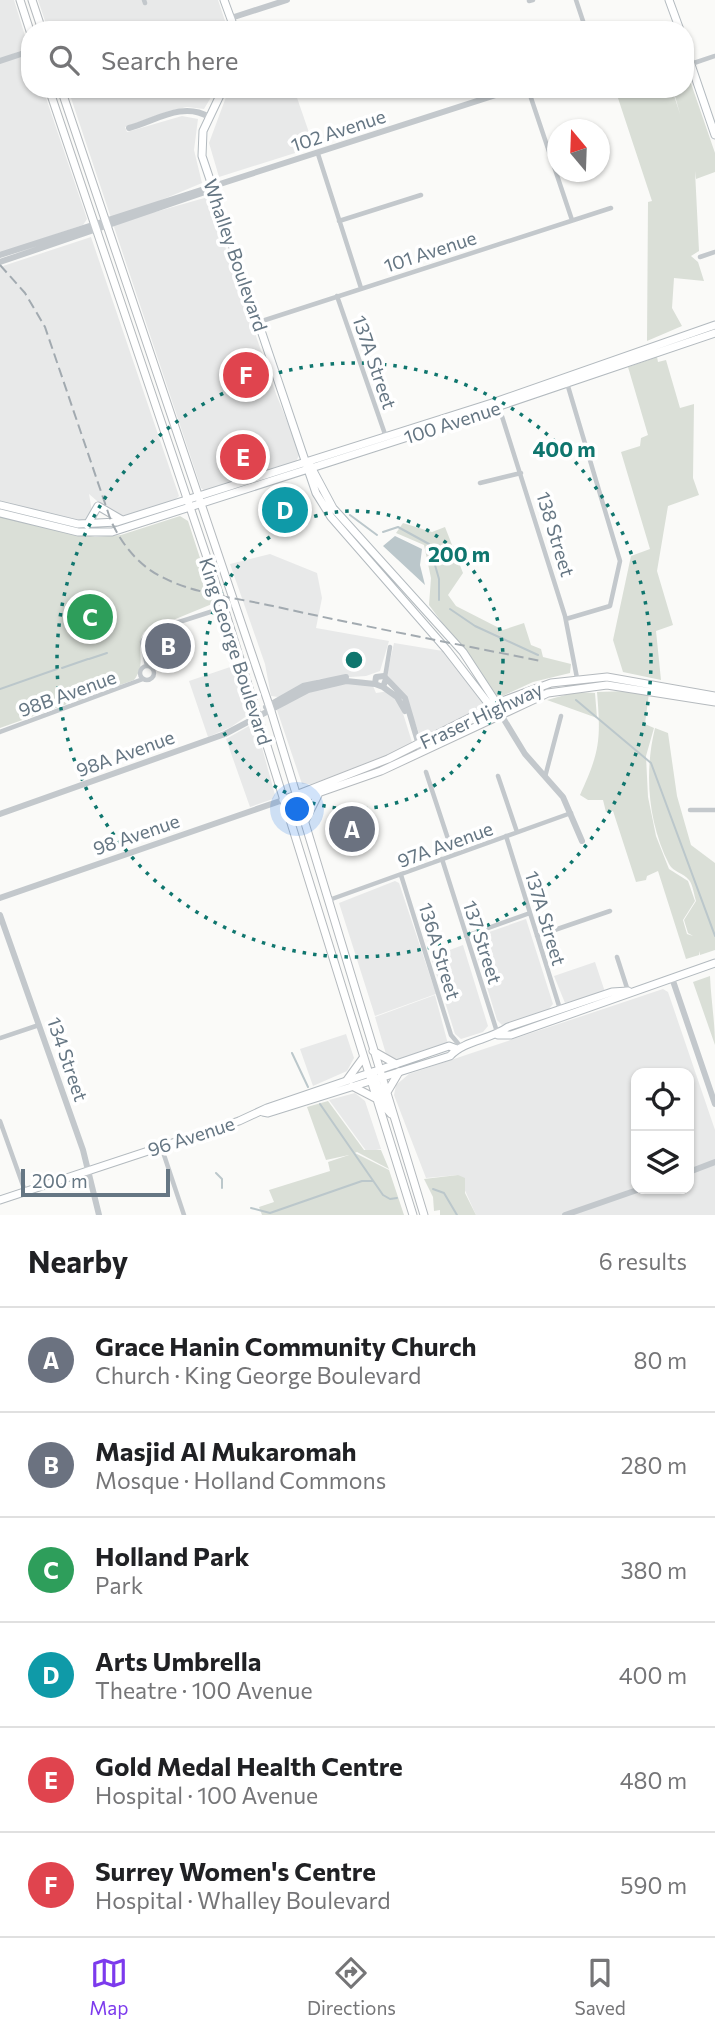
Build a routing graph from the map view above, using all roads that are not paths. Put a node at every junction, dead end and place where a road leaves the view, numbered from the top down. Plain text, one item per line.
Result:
1 (20, 0) edge
2 (32, 0) edge
3 (225, 0) edge
4 (287, 0) edge
5 (576, 0) edge
6 (669, 0) edge
7 (231, 18) junction
8 (27, 21) edge
9 (39, 21) edge
10 (232, 21) edge
11 (583, 21) edge
12 (677, 21) edge
13 (21, 54) edge
14 (715, 56) edge
15 (0, 61) edge
16 (694, 63) edge
17 (694, 73) edge
18 (52, 98) edge
19 (64, 98) edge
20 (218, 98) edge
21 (487, 98) edge
22 (531, 98) edge
23 (209, 117) junction
24 (129, 128) dead end
25 (715, 135) edge
26 (318, 154) junction
27 (213, 189) junction
28 (421, 195) dead end
29 (611, 208) dead end
30 (572, 220) junction
31 (339, 222) junction
32 (106, 224) junction
33 (95, 227) junction
34 (715, 252) edge
35 (0, 255) edge
36 (700, 257) dead end
37 (0, 262) edge
38 (361, 288) junction
39 (337, 296) junction
40 (258, 322) junction
41 (715, 325) edge
42 (715, 333) edge
43 (145, 341) junction
44 (137, 354) junction
45 (151, 359) junction
46 (567, 383) junction
47 (498, 404) junction
48 (386, 437) junction
49 (309, 466) junction
50 (521, 473) junction
51 (480, 483) dead end
52 (199, 501) junction
53 (187, 504) junction
54 (0, 505) edge
55 (0, 513) edge
56 (123, 520) junction
57 (87, 525) junction
58 (235, 604) junction
59 (224, 607) junction
60 (566, 619) junction
61 (390, 648) dead end
62 (147, 666) junction
63 (381, 677) junction
64 (577, 678) junction
65 (143, 679) junction
66 (715, 696) edge
67 (715, 702) edge
68 (495, 705) junction
69 (270, 708) junction
70 (500, 713) junction
71 (258, 716) junction
72 (561, 716) dead end
73 (0, 732) edge
74 (420, 747) junction
75 (426, 772) dead end
76 (498, 776) dead end
77 (545, 777) junction
78 (319, 794) junction
79 (298, 797) junction
80 (284, 800) junction
81 (690, 810) dead end
82 (715, 810) edge
83 (572, 813) junction
84 (0, 814) edge
85 (304, 822) junction
86 (517, 832) junction
87 (506, 836) junction
88 (582, 841) dead end
89 (453, 855) junction
90 (442, 859) junction
91 (401, 875) junction
92 (0, 898) edge
93 (328, 900) junction
94 (610, 911) dead end
95 (530, 914) junction
96 (0, 915) edge
97 (466, 936) junction
98 (537, 936) junction
99 (617, 957) dead end
100 (715, 963) edge
101 (672, 978) junction
102 (628, 991) junction
103 (612, 992) junction
104 (561, 1009) junction
105 (560, 1019) junction
106 (39, 1025) junction
107 (452, 1035) junction
108 (498, 1035) junction
109 (0, 1038) edge
110 (456, 1047) junction
111 (373, 1051) junction
112 (363, 1058) junction
113 (398, 1068) junction
114 (374, 1075) junction
115 (350, 1083) junction
116 (386, 1094) junction
117 (374, 1098) junction
118 (715, 1104) edge
119 (394, 1117) junction
120 (0, 1121) edge
121 (160, 1146) junction
122 (715, 1162) edge
123 (88, 1170) junction
124 (694, 1170) edge
125 (25, 1191) junction
126 (631, 1192) edge
127 (0, 1200) edge
128 (99, 1215) edge
129 (184, 1215) edge
130 (413, 1215) edge
131 (424, 1215) edge
132 (565, 1215) edge

1 - 8 main road
2 - 9 main road
3 - 7 main road
4 - 7 street
5 - 11 street
6 - 12 main road
7 - 10 main road
13 - 15 street
14 - 16 street
17 - 25 main road
18 - 33 main road, King George Boulevard
19 - 32 main road, King George Boulevard
20 - 23 main road, Whalley Boulevard
21 - 26 street, 102 Avenue
22 - 30 street
23 - 24 street
23 - 27 main road, Whalley Boulevard
26 - 27 street, 102 Avenue
26 - 31 street, 137A Street
27 - 32 street, 102 Avenue
27 - 40 main road, Whalley Boulevard
28 - 31 street
29 - 30 street, 101 Avenue
30 - 38 street, 101 Avenue
31 - 38 street, 137A Street
32 - 33 street, 102 Avenue
32 - 43 main road, King George Boulevard
33 - 35 street, 102 Avenue
33 - 37 street, 102 Avenue
33 - 44 main road, King George Boulevard
34 - 36 street
38 - 39 street, 101 Avenue
39 - 40 street, 101 Avenue
39 - 48 street, 137A Street
40 - 49 main road, Whalley Boulevard
41 - 47 main road, 100 Avenue
42 - 46 main road, 100 Avenue
43 - 44 main road
43 - 45 main road, King George Boulevard
44 - 45 main road
44 - 53 main road, King George Boulevard
45 - 52 main road, King George Boulevard
46 - 47 main road, 100 Avenue
46 - 60 street
47 - 48 main road, 100 Avenue
47 - 49 main road, 100 Avenue
47 - 50 street, 138 Street
48 - 49 main road, 100 Avenue
49 - 52 main road, 100 Avenue
49 - 68 main road, Whalley Boulevard
50 - 51 street
50 - 60 street, 138 Street
52 - 53 main road, 100 Avenue
52 - 58 main road, King George Boulevard
53 - 55 main road
53 - 56 main road
53 - 59 main road, King George Boulevard
54 - 57 main road
56 - 57 main road
56 - 57 main road
58 - 59 street
58 - 69 main road, King George Boulevard
59 - 62 street
59 - 71 main road, King George Boulevard
60 - 64 street, 138 Street
61 - 63 street
62 - 65 street
62 - 65 street
63 - 69 street, 98A Avenue
63 - 74 street
63 - 74 street
64 - 66 main road, Fraser Highway
64 - 68 main road, Fraser Highway
65 - 73 street, 98B Avenue
67 - 70 main road, Fraser Highway
68 - 70 main road, Whalley Boulevard
68 - 74 main road, Fraser Highway
69 - 71 street, 98A Avenue
69 - 79 main road, King George Boulevard
70 - 74 main road, Fraser Highway
70 - 77 street, Whalley Boulevard
71 - 80 main road, King George Boulevard
71 - 84 street, 98A Avenue
72 - 77 street
74 - 78 main road, Fraser Highway
74 - 79 main road, Fraser Highway
75 - 89 street
76 - 86 street
77 - 83 street, Whalley Boulevard
78 - 79 main road, Fraser Highway
78 - 85 main road
79 - 80 main road
79 - 85 main road, King George Boulevard
80 - 92 street, 98 Avenue
80 - 112 main road, King George Boulevard
81 - 82 street
83 - 86 street, 97A Avenue
83 - 88 street, Whalley Boulevard
85 - 93 main road, King George Boulevard
86 - 87 street, 97A Avenue
87 - 89 street, 97A Avenue
87 - 95 street, 137A Street
89 - 90 street, 97A Avenue
90 - 91 street, 97A Avenue
90 - 97 street, 137 Street
91 - 93 street, 97A Avenue
91 - 107 street, 136A Street
93 - 111 main road, King George Boulevard
94 - 98 street
95 - 97 street
95 - 98 street, 137A Street
96 - 106 street, 134 Street
97 - 108 street, 137 Street
98 - 104 street, 137A Street
99 - 102 street
100 - 101 main road, 96 Avenue
101 - 102 main road, 96 Avenue
101 - 118 street
102 - 103 main road, 96 Avenue
102 - 105 main road, 96 Avenue
103 - 104 main road, 96 Avenue
103 - 105 main road
104 - 108 main road, 96 Avenue
105 - 108 main road, 96 Avenue
106 - 109 street
106 - 123 street, 134 Street
107 - 110 street
107 - 110 street, 136A Street
108 - 110 main road, 96 Avenue
110 - 113 main road, 96 Avenue
111 - 113 main road
111 - 114 main road, King George Boulevard
112 - 114 main road, King George Boulevard
112 - 115 main road
113 - 114 main road, 96 Avenue
113 - 116 main road
114 - 115 main road, 96 Avenue
114 - 116 main road, King George Boulevard
114 - 117 main road, King George Boulevard
114 - 119 main road
115 - 117 main road
115 - 121 main road, 96 Avenue
116 - 119 main road, King George Boulevard
117 - 130 main road, King George Boulevard
119 - 131 main road, King George Boulevard
120 - 125 street
121 - 123 main road, 96 Avenue
121 - 129 street
122 - 124 street
123 - 125 main road, 96 Avenue
123 - 128 street, 134 Street
125 - 127 main road, 96 Avenue
126 - 132 street

